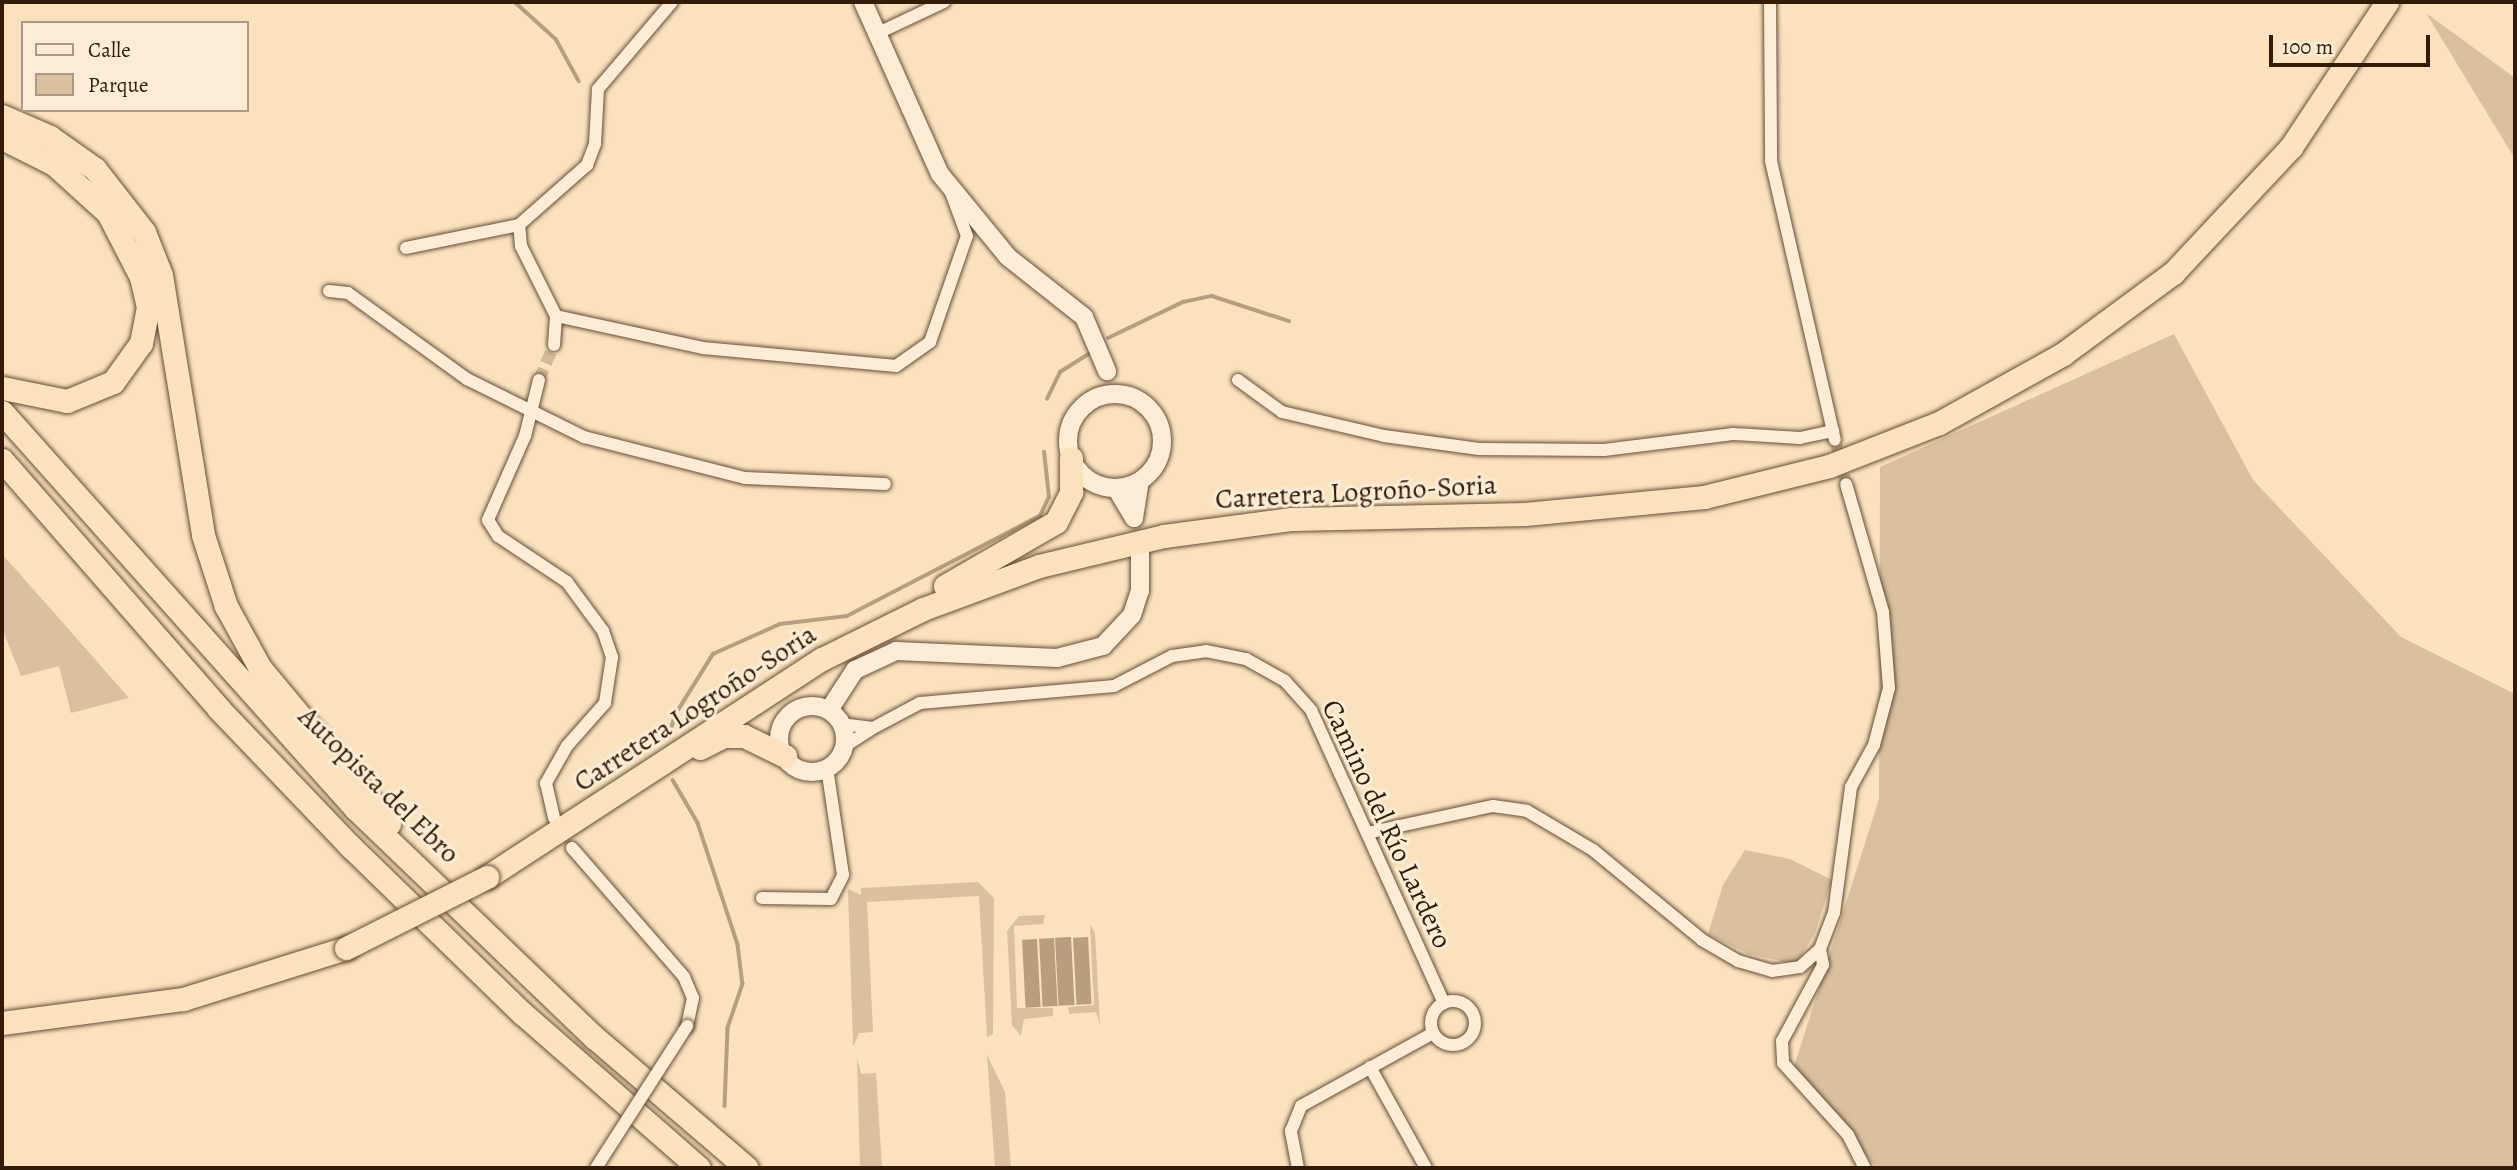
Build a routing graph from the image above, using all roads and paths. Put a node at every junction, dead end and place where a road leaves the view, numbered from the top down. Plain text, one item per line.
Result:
1 (672, 2) edge
2 (863, 2) edge
3 (944, 2) edge
4 (1770, 2) edge
5 (2387, 2) edge
6 (878, 33) junction
7 (2, 116) edge
8 (2, 138) edge
9 (949, 187) junction
10 (519, 225) junction
11 (406, 248) dead end
12 (329, 291) dead end
13 (556, 316) junction
14 (554, 345) tunnel mouth
15 (1107, 371) junction
16 (539, 380) tunnel mouth
17 (1238, 380) dead end
18 (2, 388) edge
19 (1102, 396) junction
20 (1125, 396) junction
21 (2, 412) edge
22 (531, 413) junction
23 (1071, 458) junction
24 (2, 460) edge
25 (2, 474) edge
26 (1140, 481) junction
27 (885, 484) dead end
28 (1846, 484) tunnel mouth
29 (1116, 488) junction
30 (1140, 553) dead end
31 (765, 692) junction
32 (828, 710) junction
33 (841, 724) junction
34 (237, 728) junction
35 (873, 728) junction
36 (844, 747) junction
37 (785, 756) junction
38 (827, 768) junction
39 (583, 817) junction
40 (554, 818) dead end
41 (1367, 833) junction
42 (572, 848) dead end
43 (442, 887) junction
44 (762, 898) dead end
45 (1820, 949) junction
46 (1444, 1003) junction
47 (2, 1023) edge
48 (1433, 1033) junction
49 (1370, 1067) junction
50 (596, 1168) edge
51 (699, 1168) edge
52 (747, 1168) edge
53 (1298, 1168) edge
54 (1426, 1168) edge
55 (1865, 1168) edge

1 - 10 street
2 - 6 street
3 - 6 street
4 - 17 street
5 - 31 highway, Carretera Logroño-Soria
6 - 9 street
7 - 43 highway
8 - 18 highway
9 - 13 street
9 - 15 street
10 - 11 street
10 - 13 street
12 - 22 street
13 - 14 street
15 - 19 street
15 - 20 street
16 - 22 street
19 - 20 street
19 - 23 street
20 - 26 street
21 - 43 highway, Autopista del Ebro
22 - 27 street
22 - 40 street
23 - 29 street
23 - 31 highway
24 - 34 highway
25 - 34 highway
26 - 29 street
26 - 29 street
28 - 45 street
30 - 32 street
31 - 39 highway, Carretera Logroño-Soria
32 - 33 street
32 - 37 street
33 - 35 street
33 - 36 street
34 - 51 highway
35 - 36 street, Camino del Río Lardero
35 - 41 street, Camino del Río Lardero
36 - 38 street
37 - 38 street
37 - 39 highway
38 - 44 street
39 - 47 highway, Carretera Logroño-Soria, bridge
41 - 45 street
41 - 46 street, Camino del Río Lardero
42 - 50 street, bridge
43 - 52 highway, Autopista del Ebro
45 - 55 street
46 - 48 street
46 - 48 street
48 - 49 street
49 - 53 street
49 - 54 street

